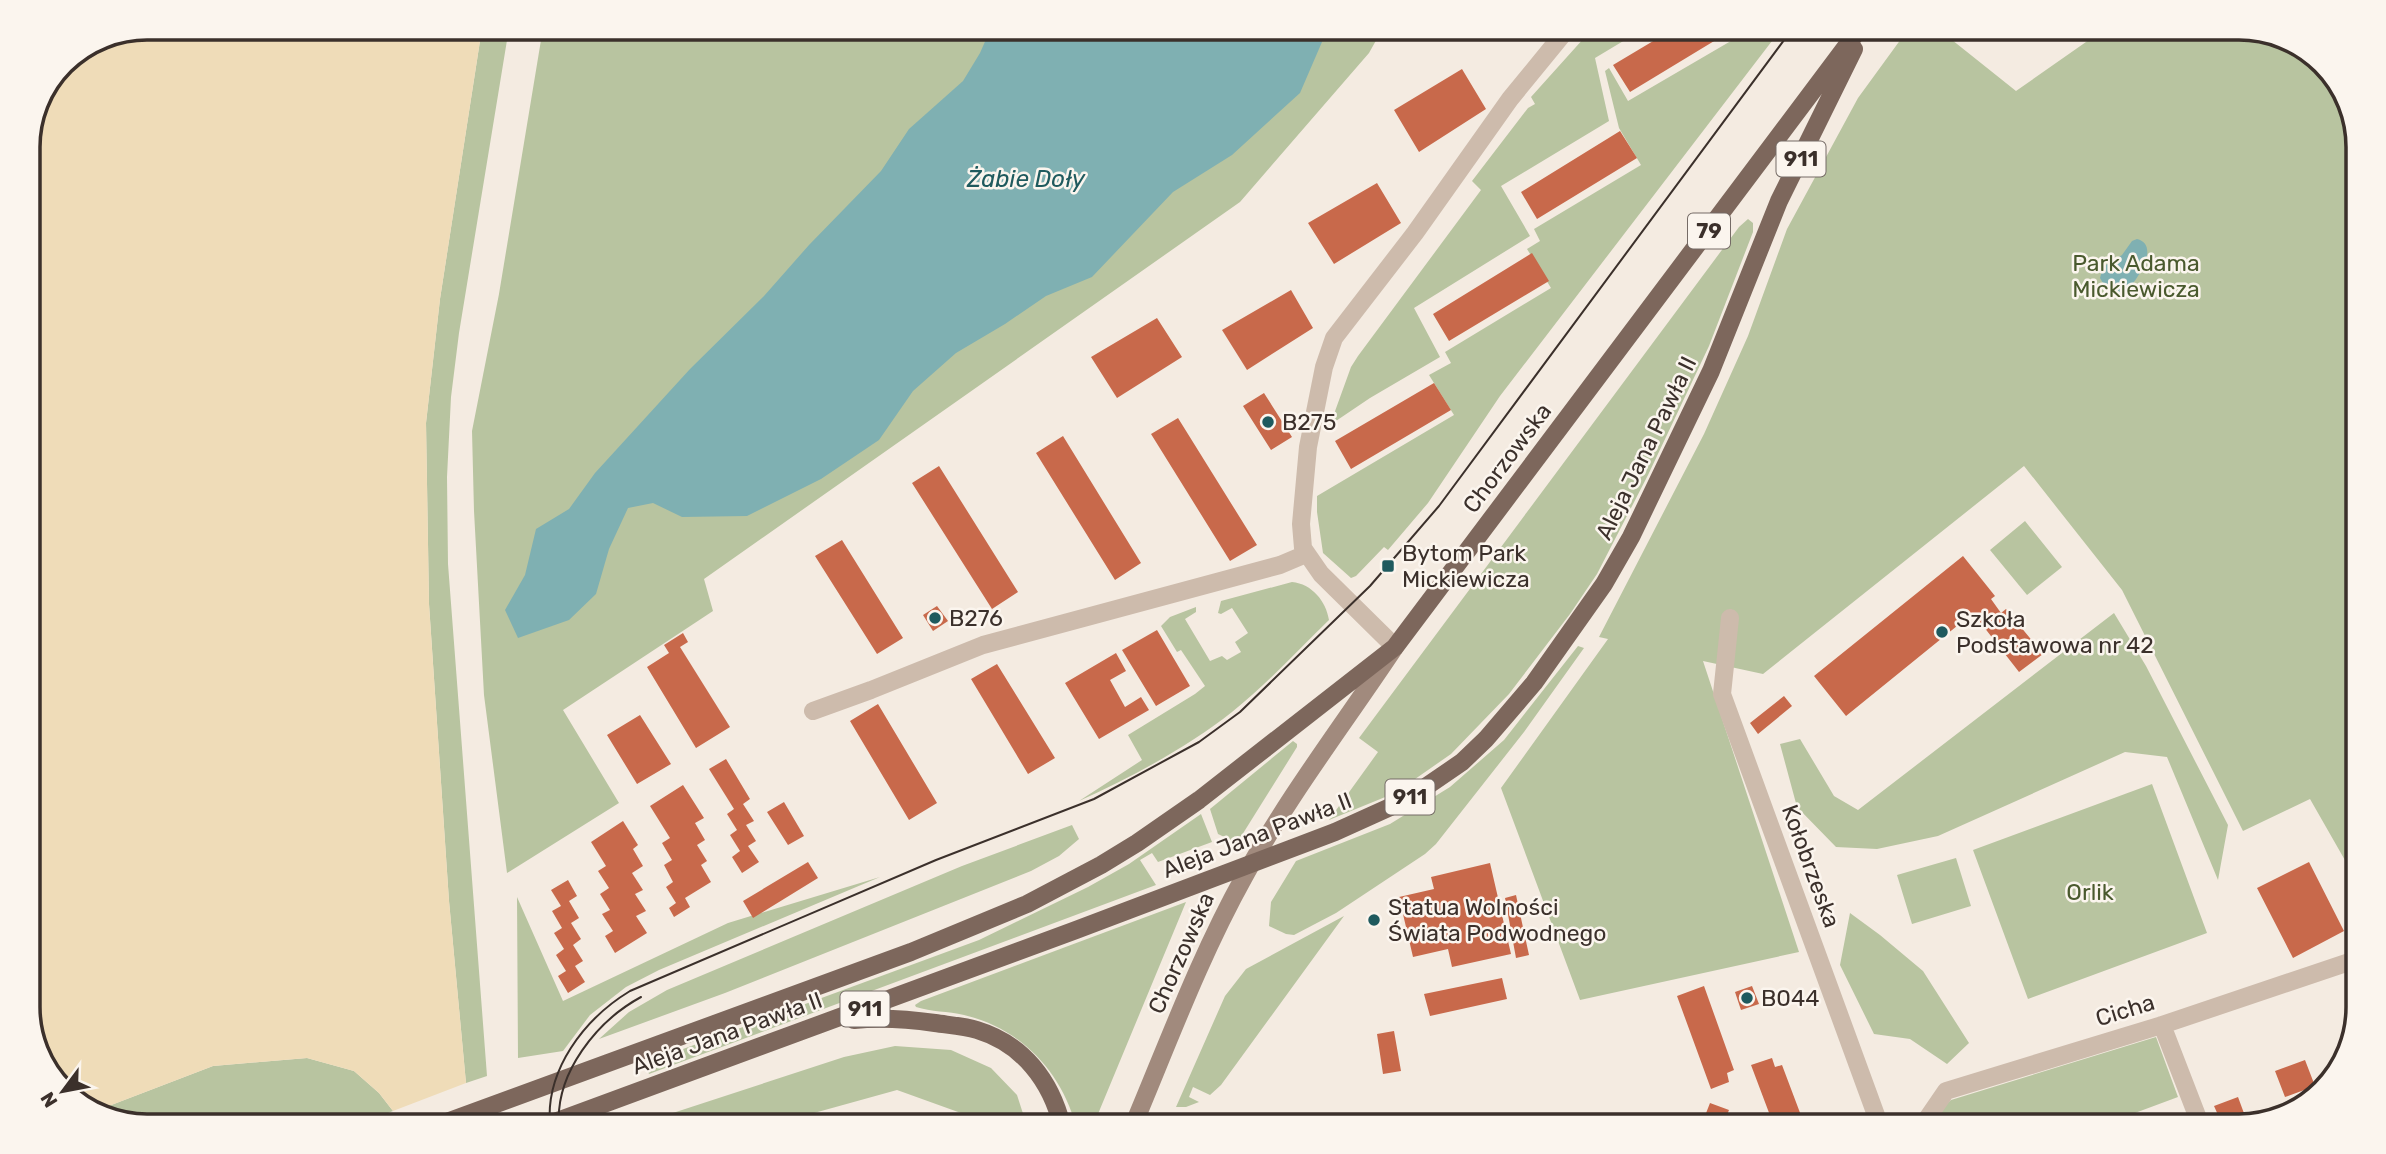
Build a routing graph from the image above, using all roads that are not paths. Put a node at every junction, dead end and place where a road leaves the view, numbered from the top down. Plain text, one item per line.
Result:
1 (1558, 40) edge
2 (1853, 40) edge
3 (1856, 40) edge
4 (1306, 554) junction
5 (1730, 618) dead end
6 (1395, 647) junction
7 (813, 711) dead end
8 (2346, 963) edge
9 (823, 1024) junction
10 (2162, 1025) junction
11 (469, 1114) edge
12 (578, 1114) edge
13 (1059, 1114) edge
14 (1138, 1114) edge
15 (1876, 1114) edge
16 (1930, 1114) edge
17 (2195, 1114) edge

1 - 4 street
2 - 6 main road, Chorzowska / 79
3 - 9 main road, Aleja Jana Pawła II / 911
4 - 6 street
4 - 7 street
5 - 15 street, Kołobrzeska
6 - 11 main road, Aleja Jana Pawła II / 911
6 - 14 main road, Chorzowska / 79
8 - 10 street, Cicha
9 - 12 main road, Aleja Jana Pawła II / 911
9 - 13 main road
10 - 16 street, Cicha
10 - 17 street

